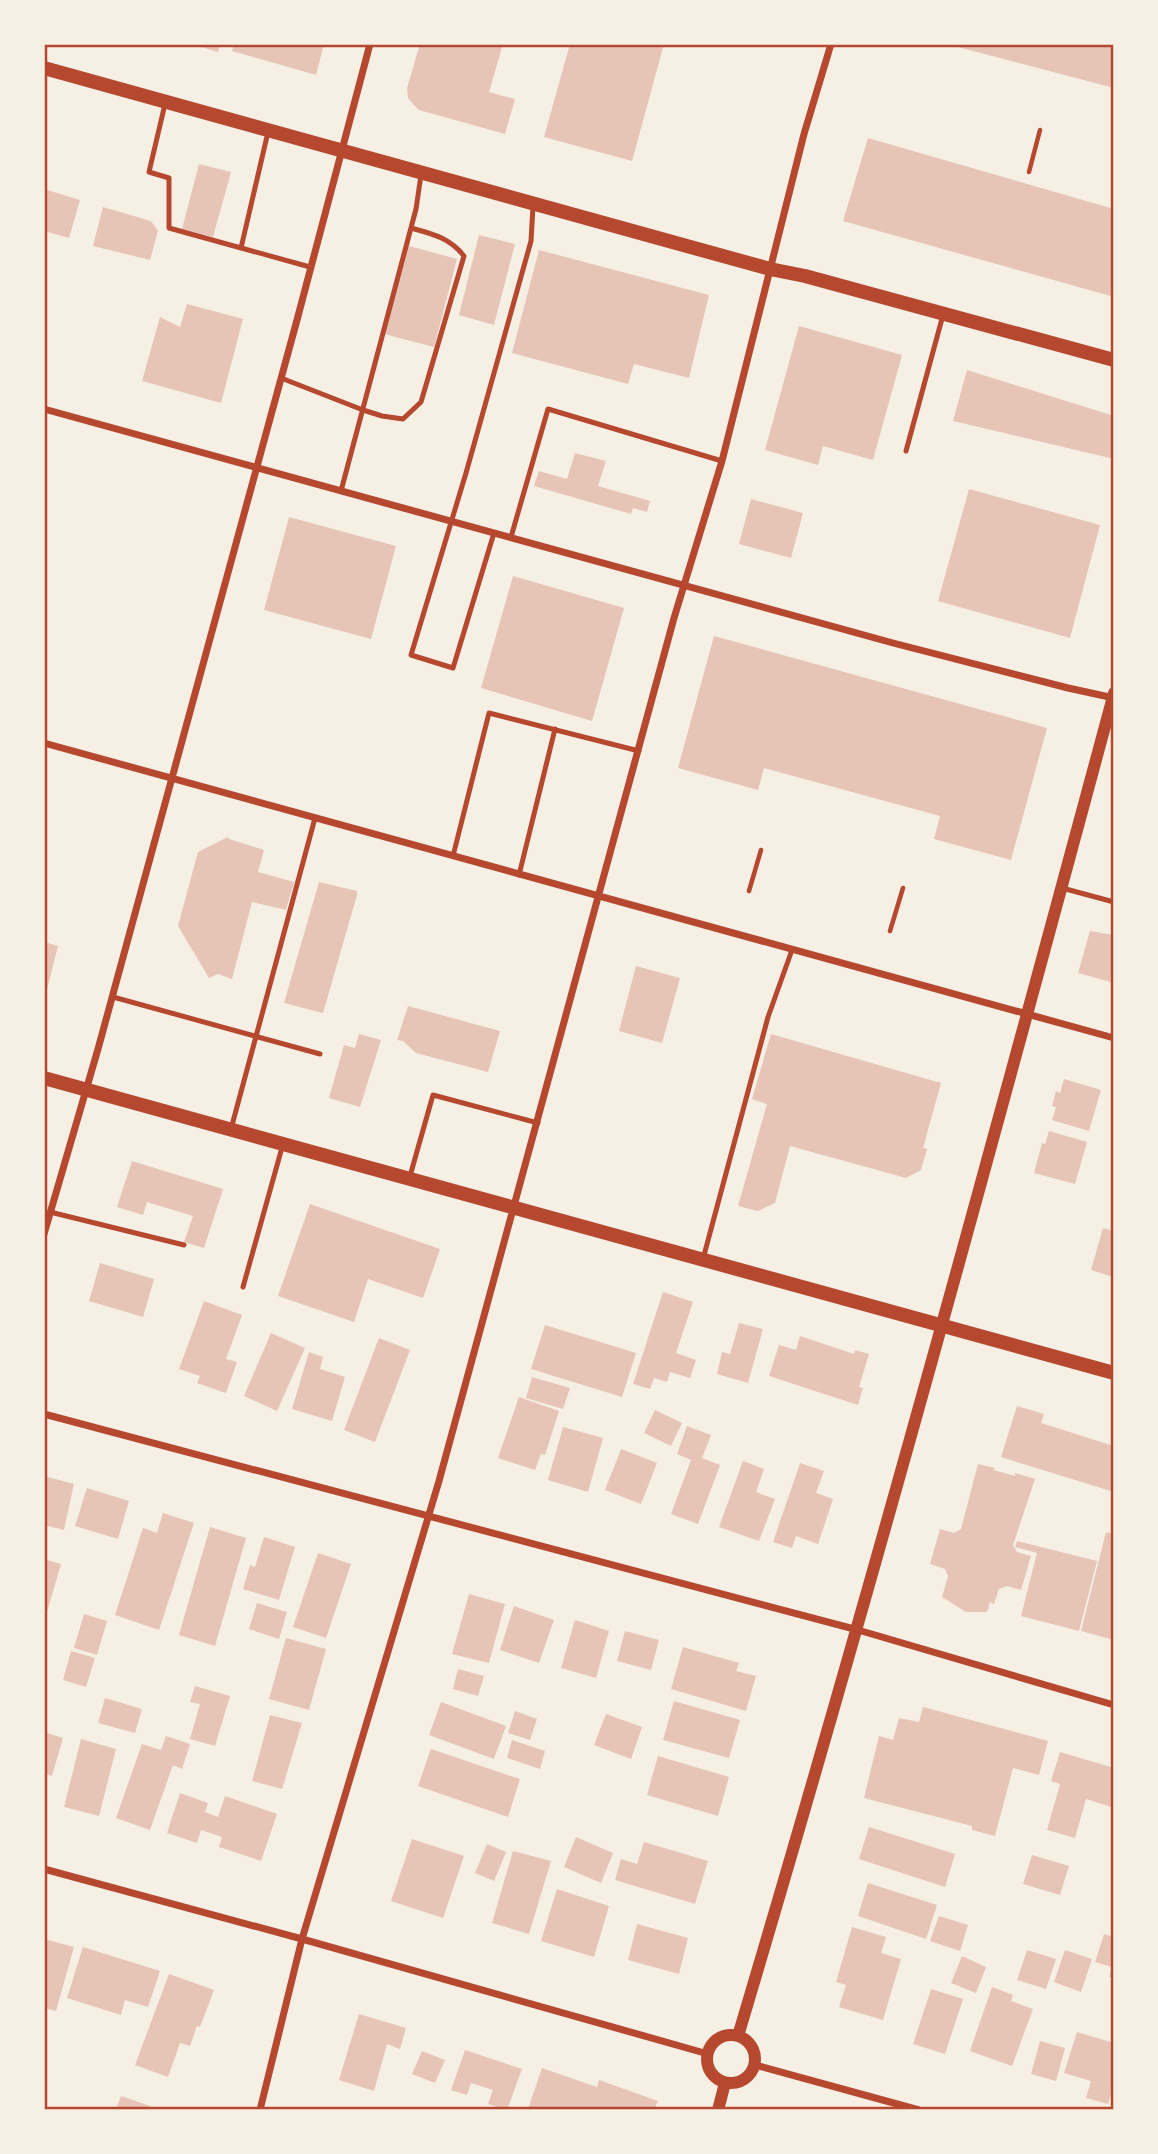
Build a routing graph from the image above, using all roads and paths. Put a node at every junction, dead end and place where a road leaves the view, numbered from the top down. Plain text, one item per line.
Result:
1 (370, 44) edge
2 (831, 44) edge
3 (44, 68) edge
4 (166, 102) junction
5 (1040, 130) dead end
6 (268, 131) junction
7 (343, 152) junction
8 (1029, 172) dead end
9 (421, 173) junction
10 (534, 204) junction
11 (411, 228) junction
12 (241, 248) junction
13 (310, 267) junction
14 (770, 269) junction
15 (943, 315) junction
16 (1114, 360) edge
17 (281, 378) junction
18 (44, 409) edge
19 (363, 410) junction
20 (906, 451) dead end
21 (722, 461) junction
22 (257, 467) junction
23 (341, 491) junction
24 (452, 521) junction
25 (494, 533) junction
26 (511, 537) junction
27 (684, 585) junction
28 (1114, 696) edge
29 (555, 729) junction
30 (44, 743) edge
31 (639, 751) junction
32 (172, 779) junction
33 (315, 818) junction
34 (761, 850) dead end
35 (453, 856) junction
36 (519, 875) junction
37 (903, 888) dead end
38 (1062, 888) junction
39 (749, 891) dead end
40 (599, 896) junction
41 (1114, 902) edge
42 (890, 931) dead end
43 (792, 950) junction
44 (113, 997) junction
45 (1028, 1014) junction
46 (256, 1036) junction
47 (1114, 1038) edge
48 (320, 1054) dead end
49 (44, 1078) edge
50 (87, 1090) junction
51 (537, 1123) junction
52 (231, 1129) junction
53 (283, 1144) junction
54 (409, 1179) junction
55 (514, 1208) junction
56 (50, 1212) junction
57 (44, 1234) edge
58 (184, 1245) dead end
59 (703, 1259) junction
60 (243, 1287) dead end
61 (943, 1326) junction
62 (1114, 1373) edge
63 (44, 1414) edge
64 (428, 1517) junction
65 (858, 1630) junction
66 (1114, 1705) edge
67 (44, 1869) edge
68 (302, 1938) junction
69 (738, 2036) junction
70 (708, 2054) junction
71 (755, 2065) junction
72 (725, 2083) junction
73 (260, 2110) edge
74 (718, 2110) edge
75 (919, 2110) edge

1 - 7 street
2 - 14 street
3 - 4 main road
4 - 6 main road
4 - 12 lane
5 - 8 path
6 - 7 main road
6 - 12 lane
7 - 9 main road
7 - 13 street
9 - 10 main road
9 - 11 lane
10 - 14 main road
10 - 24 lane
11 - 19 lane
11 - 19 lane
12 - 13 lane
13 - 17 street
14 - 15 main road
14 - 21 street
15 - 16 main road
15 - 20 lane
17 - 19 lane
17 - 22 street
18 - 22 street
19 - 23 lane
21 - 26 lane
21 - 27 street
22 - 23 street
22 - 32 street
23 - 24 street
24 - 25 street
24 - 25 lane
25 - 26 street
26 - 27 street
27 - 28 street
27 - 31 street
28 - 38 street
29 - 31 lane
29 - 35 lane
29 - 36 lane
30 - 32 street
31 - 40 street
32 - 33 street
32 - 44 street
33 - 35 street
33 - 46 lane
34 - 39 path
35 - 36 street
36 - 40 street
37 - 42 path
38 - 41 lane
38 - 45 street
40 - 43 street
40 - 51 street
43 - 45 street
43 - 59 lane
44 - 46 lane
44 - 50 street
45 - 47 street
45 - 61 street
46 - 48 lane
46 - 52 lane
49 - 50 main road
50 - 52 main road
50 - 56 street
51 - 54 lane
51 - 55 street
52 - 53 main road
53 - 54 main road
53 - 60 lane
54 - 55 main road
55 - 59 main road
55 - 64 street
56 - 57 street
56 - 58 lane
59 - 61 main road
61 - 62 main road
61 - 65 street
63 - 64 street
64 - 65 street
64 - 68 street
65 - 66 street
65 - 69 street
67 - 68 street
68 - 70 street
68 - 73 street
69 - 70 street
69 - 71 street
70 - 72 street
71 - 72 street
71 - 75 street
72 - 74 street

